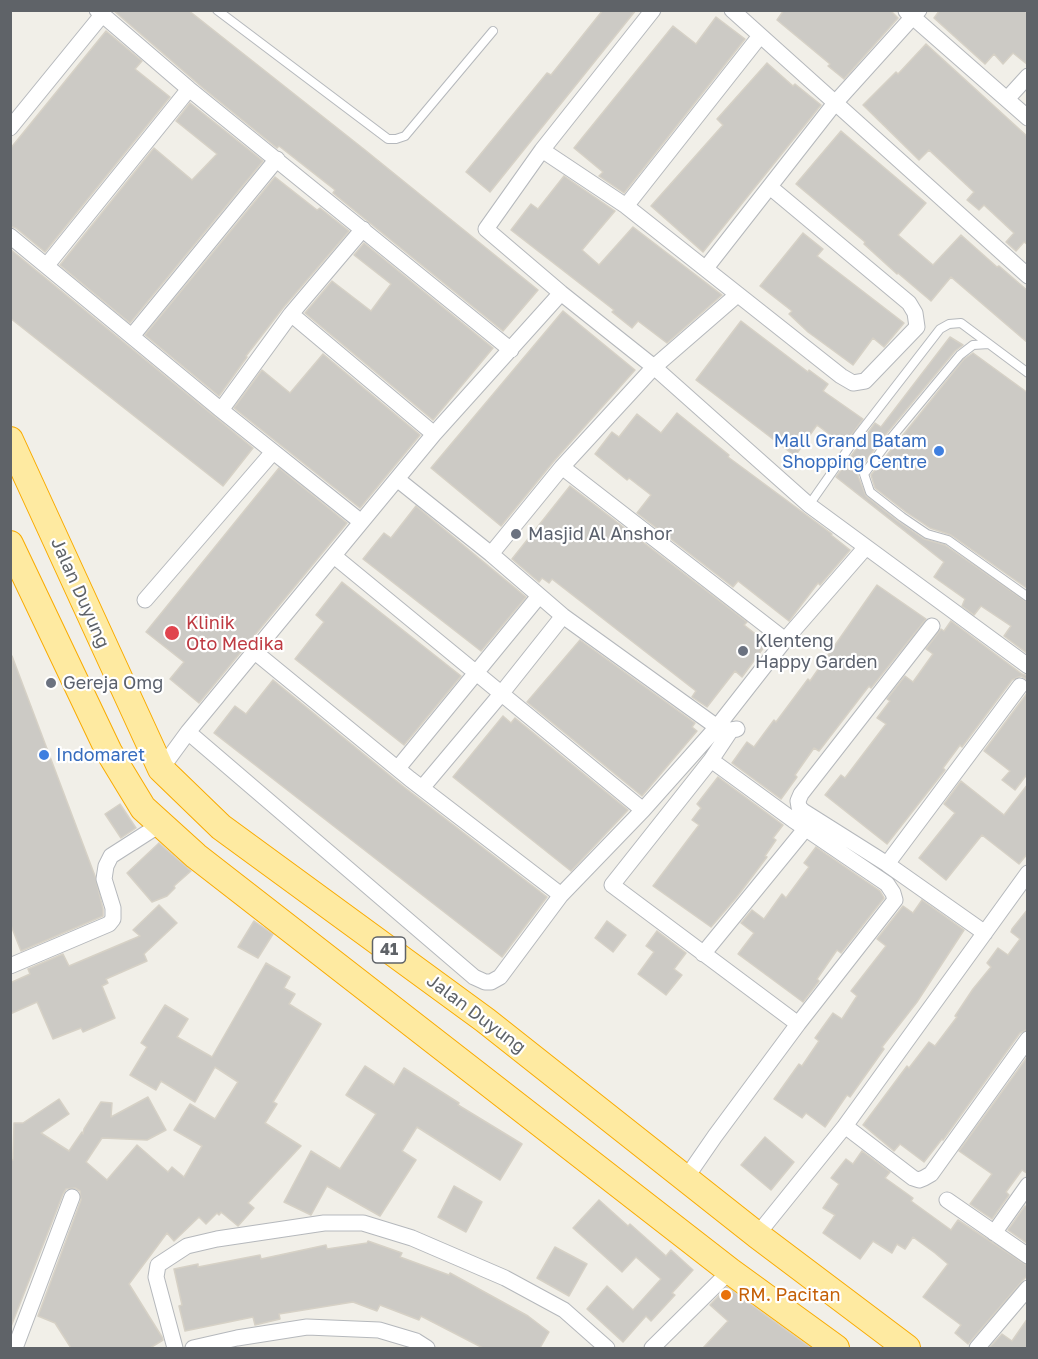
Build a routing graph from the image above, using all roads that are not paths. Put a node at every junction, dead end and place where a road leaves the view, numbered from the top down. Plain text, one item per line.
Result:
1 (217, 10) edge
2 (653, 10) edge
3 (732, 10) edge
4 (99, 13) edge
5 (912, 13) edge
6 (493, 31) dead end
7 (760, 36) junction
8 (1028, 76) edge
9 (189, 89) junction
10 (1006, 99) junction
11 (835, 103) junction
12 (1028, 118) edge
13 (10, 128) edge
14 (542, 150) junction
15 (277, 159) junction
16 (770, 187) junction
17 (626, 206) junction
18 (363, 229) junction
19 (10, 236) edge
20 (47, 265) junction
21 (706, 268) junction
22 (1028, 276) edge
23 (561, 293) junction
24 (737, 295) junction
25 (291, 314) junction
26 (132, 336) junction
27 (989, 344) junction
28 (511, 350) junction
29 (654, 367) junction
30 (1028, 373) edge
31 (221, 410) junction
32 (434, 434) junction
33 (10, 440) edge
34 (273, 453) junction
35 (562, 467) junction
36 (397, 479) junction
37 (808, 505) junction
38 (360, 521) junction
39 (866, 547) junction
40 (12, 551) edge
41 (491, 554) junction
42 (334, 556) junction
43 (539, 596) junction
44 (1028, 597) edge
45 (145, 600) dead end
46 (563, 616) junction
47 (932, 626) dead end
48 (785, 640) junction
49 (255, 652) junction
50 (1028, 666) edge
51 (476, 673) junction
52 (1020, 686) dead end
53 (501, 694) junction
54 (717, 727) junction
55 (737, 729) dead end
56 (188, 732) junction
57 (711, 760) junction
58 (398, 768) junction
59 (161, 769) junction
60 (422, 788) junction
61 (643, 810) junction
62 (161, 824) junction
63 (806, 828) junction
64 (887, 864) junction
65 (1028, 873) edge
66 (561, 895) junction
67 (985, 933) junction
68 (703, 954) junction
69 (10, 966) edge
70 (798, 1024) junction
71 (1028, 1040) edge
72 (845, 1126) junction
73 (686, 1178) junction
74 (1028, 1185) edge
75 (72, 1197) dead end
76 (947, 1200) dead end
77 (994, 1233) junction
78 (757, 1235) junction
79 (1028, 1256) edge
80 (729, 1271) junction
81 (1028, 1288) edge
82 (238, 1343) edge
83 (15, 1348) edge
84 (175, 1348) edge
85 (193, 1348) edge
86 (427, 1348) edge
87 (607, 1348) edge
88 (652, 1348) edge
89 (836, 1348) edge
90 (907, 1348) edge
91 (977, 1348) edge

1 - 6 lane
2 - 14 street
3 - 7 street
4 - 9 street
4 - 13 street
5 - 10 street
5 - 11 street
7 - 11 street
7 - 17 street
8 - 10 street
9 - 15 street
9 - 20 street
10 - 12 street
11 - 16 street
11 - 22 street
14 - 17 street
14 - 23 street
15 - 18 street
15 - 26 street
16 - 21 street
16 - 24 street
17 - 21 street
18 - 25 street
18 - 28 street
19 - 20 street
20 - 26 street
21 - 24 street
23 - 28 street
23 - 29 street
24 - 29 street
25 - 31 street
25 - 32 street
26 - 31 street
27 - 30 lane
27 - 37 lane
27 - 44 lane
28 - 32 street
29 - 35 street
29 - 37 street
31 - 34 street
32 - 36 street
33 - 59 highway, Jalan Duyung / 41
34 - 38 street
34 - 45 street
35 - 41 street
35 - 48 street
36 - 38 street
36 - 41 street
37 - 39 street
38 - 42 street
39 - 48 street
39 - 50 street
40 - 62 highway, 41
41 - 43 street
42 - 49 street
42 - 51 street
43 - 46 street
43 - 51 street
46 - 53 street
46 - 54 street
47 - 64 street
48 - 54 street
49 - 56 street
49 - 58 street
51 - 53 street
51 - 58 street
52 - 64 street
53 - 60 street
53 - 61 street
54 - 61 street
55 - 57 street
56 - 59 street
56 - 66 street
57 - 63 street
57 - 68 street
58 - 60 street
59 - 73 highway, Jalan Duyung / 41
60 - 66 street
61 - 66 street
62 - 69 street
62 - 80 highway, 41
63 - 68 street
63 - 70 street
64 - 67 street
65 - 67 street
67 - 72 street
68 - 70 street
70 - 73 street
71 - 72 street
72 - 78 street
73 - 78 highway, Jalan Duyung / 41
74 - 77 street
75 - 83 street
76 - 77 street
77 - 79 street
78 - 90 highway, Jalan Duyung / 41
80 - 88 street
80 - 89 highway, 41
81 - 91 street
82 - 85 street
82 - 86 street
84 - 87 street

